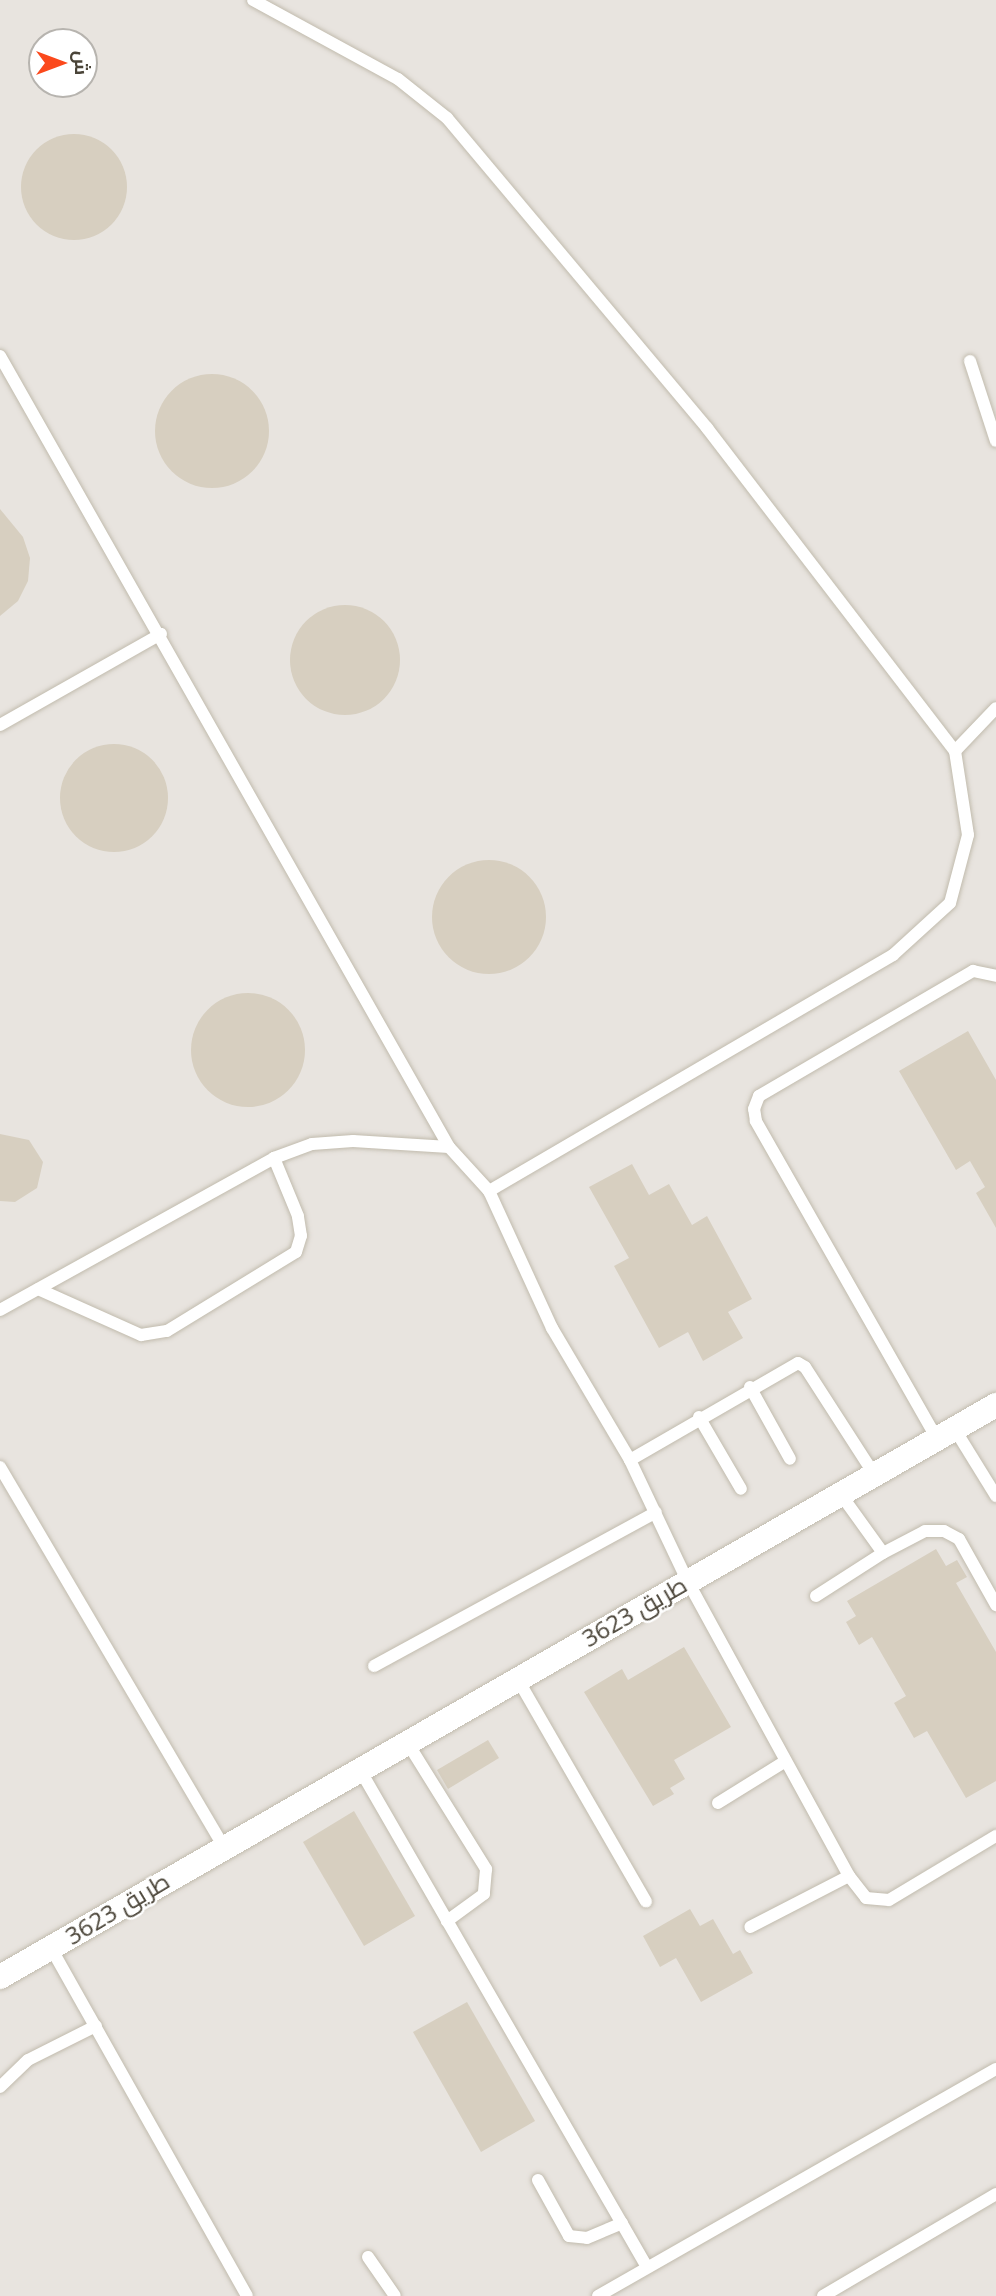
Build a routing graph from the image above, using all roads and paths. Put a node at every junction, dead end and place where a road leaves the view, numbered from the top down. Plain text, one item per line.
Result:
1 (253, 0) edge
2 (0, 356) edge
3 (970, 361) dead end
4 (996, 441) edge
5 (161, 634) junction
6 (996, 708) edge
7 (0, 724) edge
8 (955, 751) junction
9 (996, 976) edge
10 (449, 1147) junction
11 (274, 1158) junction
12 (489, 1191) junction
13 (38, 1289) junction
14 (0, 1310) edge
15 (750, 1387) junction
16 (996, 1405) edge
17 (699, 1417) junction
18 (945, 1432) junction
19 (790, 1459) dead end
20 (630, 1460) junction
21 (0, 1467) edge
22 (874, 1474) junction
23 (741, 1489) dead end
24 (842, 1496) junction
25 (996, 1496) edge
26 (656, 1512) junction
27 (883, 1553) junction
28 (687, 1580) junction
29 (816, 1597) dead end
30 (996, 1605) edge
31 (374, 1665) dead end
32 (517, 1678) junction
33 (407, 1741) junction
34 (784, 1762) junction
35 (359, 1768) junction
36 (718, 1803) dead end
37 (996, 1836) edge
38 (228, 1842) junction
39 (849, 1876) junction
40 (646, 1900) dead end
41 (447, 1921) junction
42 (750, 1927) dead end
43 (51, 1948) junction
44 (0, 1977) edge
45 (96, 2026) junction
46 (996, 2069) edge
47 (0, 2087) edge
48 (538, 2179) dead end
49 (996, 2193) edge
50 (622, 2223) junction
51 (368, 2257) dead end
52 (647, 2267) junction
53 (247, 2296) edge
54 (395, 2296) edge
55 (597, 2296) edge
56 (823, 2296) edge

1 - 8 lane
2 - 5 lane
3 - 4 lane
5 - 7 lane
5 - 10 lane
6 - 8 lane
8 - 12 lane
9 - 18 lane
10 - 11 lane
10 - 12 lane
11 - 13 lane
11 - 13 lane
12 - 20 lane
13 - 14 lane
15 - 17 lane
15 - 19 lane
15 - 22 lane
16 - 18 street, طريق 3623
17 - 20 lane
17 - 23 lane
18 - 22 street, طريق 3623
18 - 25 lane
20 - 26 lane
21 - 38 lane
22 - 24 street, طريق 3623
24 - 27 lane
24 - 28 street, طريق 3623
26 - 28 lane
26 - 31 lane
27 - 29 lane
27 - 30 lane
28 - 32 street, طريق 3623
28 - 34 lane
32 - 33 street, طريق 3623
32 - 40 lane
33 - 35 street, طريق 3623
33 - 41 lane
34 - 36 lane
34 - 39 lane
35 - 38 street, طريق 3623
35 - 41 lane
37 - 39 lane
38 - 43 street, طريق 3623
39 - 42 lane
41 - 50 lane
43 - 44 street, طريق 3623
43 - 45 lane
45 - 47 lane
45 - 53 lane
46 - 52 lane
48 - 50 lane
49 - 56 lane
50 - 52 lane
51 - 54 lane
52 - 55 lane

